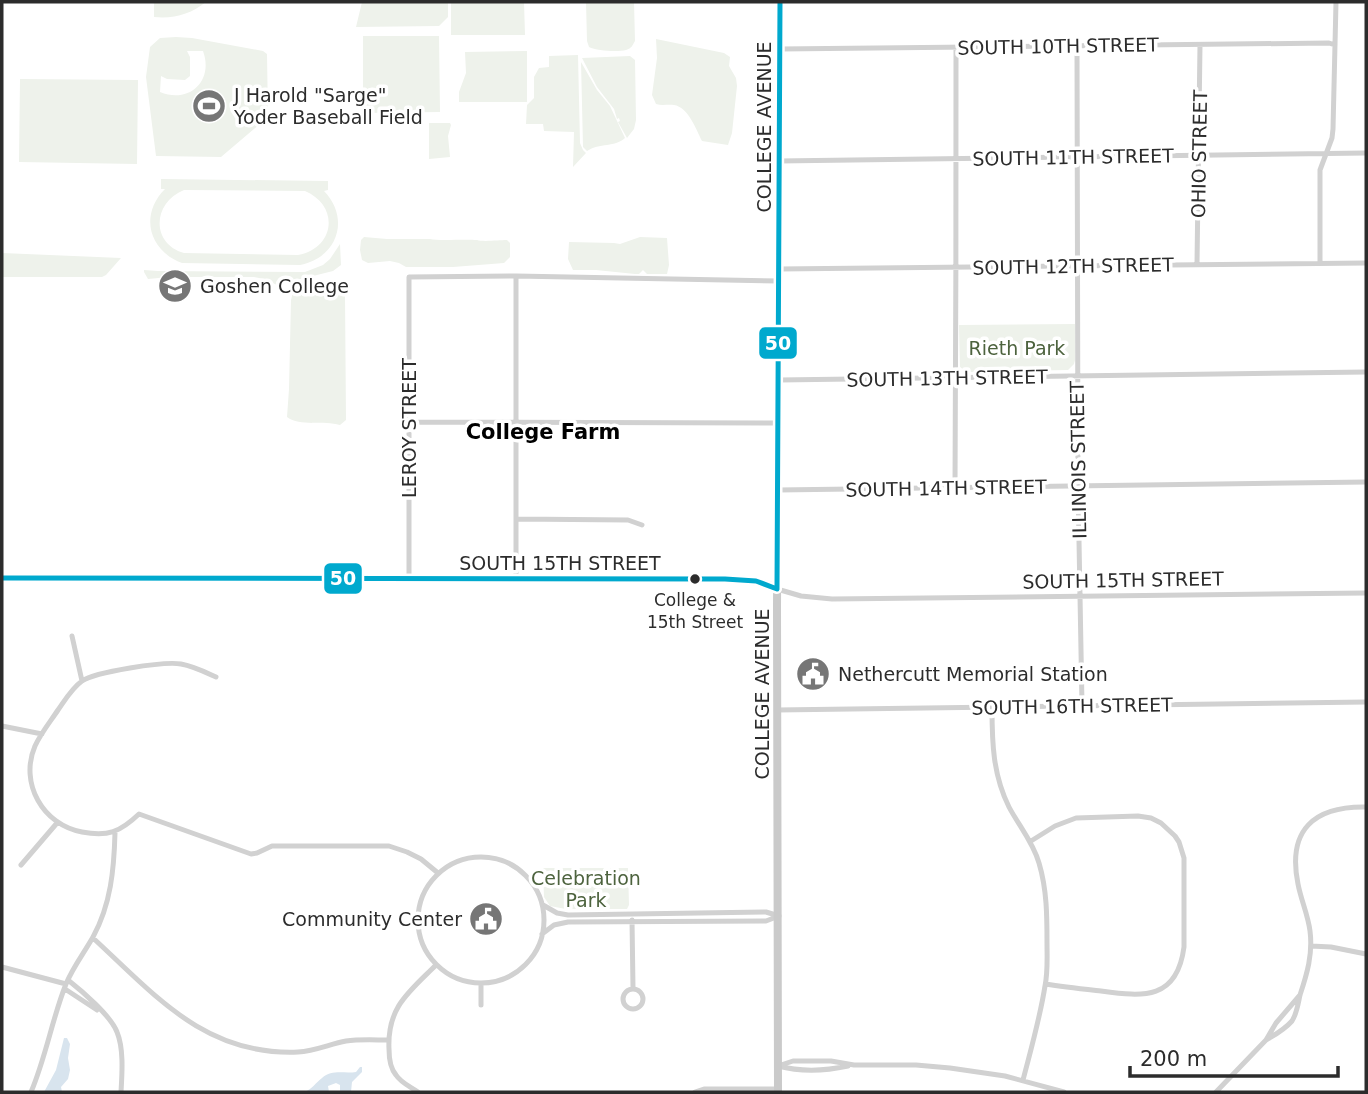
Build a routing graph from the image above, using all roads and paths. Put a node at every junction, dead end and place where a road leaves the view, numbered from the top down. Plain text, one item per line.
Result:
1 (780, 2) edge
2 (1336, 2) edge
3 (1200, 44) junction
4 (1335, 46) junction
5 (1077, 47) junction
6 (956, 48) junction
7 (780, 49) junction
8 (1326, 153) junction
9 (1366, 153) edge
10 (1199, 155) junction
11 (1078, 156) junction
12 (957, 159) junction
13 (779, 161) junction
14 (1320, 263) junction
15 (1366, 263) edge
16 (1197, 264) junction
17 (1077, 266) junction
18 (955, 267) junction
19 (779, 269) junction
20 (516, 276) junction
21 (779, 281) junction
22 (1366, 372) edge
23 (1077, 376) junction
24 (955, 377) junction
25 (779, 380) junction
26 (516, 421) junction
27 (409, 422) junction
28 (779, 423) junction
29 (1366, 482) edge
30 (1078, 486) junction
31 (955, 487) junction
32 (778, 490) junction
33 (516, 519) junction
34 (642, 525) dead end
35 (2, 578) edge
36 (410, 579) junction
37 (516, 579) junction
38 (777, 589) junction
39 (1366, 593) edge
40 (1080, 596) junction
41 (72, 636) dead end
42 (216, 677) dead end
43 (82, 681) junction
44 (1366, 702) edge
45 (1082, 705) junction
46 (992, 708) junction
47 (777, 710) junction
48 (2, 726) edge
49 (42, 734) junction
50 (1366, 807) edge
51 (57, 823) junction
52 (115, 832) junction
53 (1031, 841) junction
54 (21, 865) dead end
55 (438, 873) junction
56 (542, 905) junction
57 (632, 914) junction
58 (779, 916) junction
59 (632, 922) junction
60 (542, 934) junction
61 (93, 938) junction
62 (1311, 946) junction
63 (1366, 954) edge
64 (436, 965) junction
65 (2, 967) edge
66 (481, 983) junction
67 (66, 984) junction
68 (1046, 984) junction
69 (633, 988) junction
70 (1300, 995) junction
71 (481, 1004) dead end
72 (106, 1016) junction
73 (389, 1040) junction
74 (1266, 1040) junction
75 (778, 1066) junction
76 (1023, 1080) junction
77 (778, 1090) edge
78 (31, 1092) edge
79 (121, 1092) edge
80 (418, 1092) edge
81 (695, 1092) edge
82 (1063, 1092) edge
83 (1216, 1092) edge

1 - 7 main road, COLLEGE AVENUE
2 - 4 street
3 - 4 street, SOUTH 10TH STREET
3 - 5 street, SOUTH 10TH STREET
3 - 10 street, OHIO STREET
4 - 8 street
5 - 6 street, SOUTH 10TH STREET
5 - 11 street, ILLINOIS STREET
6 - 7 street, SOUTH 10TH STREET
6 - 12 street
7 - 13 main road, COLLEGE AVENUE
8 - 9 street, SOUTH 11TH STREET
8 - 10 street, SOUTH 11TH STREET
8 - 14 street
10 - 11 street, SOUTH 11TH STREET
10 - 16 street, OHIO STREET
11 - 12 street, SOUTH 11TH STREET
11 - 17 street, ILLINOIS STREET
12 - 13 street, SOUTH 11TH STREET
12 - 18 street
13 - 19 main road, COLLEGE AVENUE
14 - 15 street, SOUTH 12TH STREET
14 - 16 street, SOUTH 12TH STREET
16 - 17 street, SOUTH 12TH STREET
17 - 18 street, SOUTH 12TH STREET
17 - 23 street, ILLINOIS STREET
18 - 19 street, SOUTH 12TH STREET
18 - 24 street
19 - 21 main road, COLLEGE AVENUE
20 - 21 street
20 - 26 street
20 - 27 street, LEROY STREET
21 - 25 main road, COLLEGE AVENUE
22 - 23 street, SOUTH 13TH STREET
23 - 24 street, SOUTH 13TH STREET
23 - 30 street, ILLINOIS STREET
24 - 25 street, SOUTH 13TH STREET
24 - 31 street
25 - 28 main road, COLLEGE AVENUE
26 - 27 street
26 - 28 street
26 - 33 street
27 - 36 street, LEROY STREET
28 - 32 main road, COLLEGE AVENUE
29 - 30 street, SOUTH 14TH STREET
30 - 31 street, SOUTH 14TH STREET
30 - 40 street, ILLINOIS STREET
31 - 32 street, SOUTH 14TH STREET
32 - 38 main road, COLLEGE AVENUE
33 - 34 street
33 - 37 street
35 - 36 main road, SOUTH 15TH STREET
36 - 37 main road, SOUTH 15TH STREET
37 - 38 main road, SOUTH 15TH STREET
38 - 40 street, SOUTH 15TH STREET
38 - 47 main road, COLLEGE AVENUE
39 - 40 street, SOUTH 15TH STREET
40 - 45 street, ILLINOIS STREET
41 - 43 street
42 - 43 street
43 - 49 street
44 - 45 street, SOUTH 16TH STREET
45 - 46 street, SOUTH 16TH STREET
46 - 47 street, SOUTH 16TH STREET
46 - 53 street
47 - 58 main road, COLLEGE AVENUE
48 - 49 street
49 - 51 street
50 - 62 street
51 - 52 street
51 - 54 street
52 - 55 street
52 - 61 street
53 - 68 street
53 - 68 street
55 - 56 street
55 - 64 street
56 - 57 street
56 - 60 street
57 - 58 street
57 - 59 street
58 - 59 street
58 - 75 main road, COLLEGE AVENUE
59 - 60 street
59 - 69 street
60 - 66 street
61 - 67 street
61 - 73 street
62 - 63 street
62 - 70 street
64 - 66 street
64 - 73 street
65 - 67 street
66 - 71 street
67 - 72 street
67 - 72 street
67 - 78 street
68 - 76 street
69 - 69 street
70 - 74 street
70 - 74 street
72 - 79 street
73 - 80 street
74 - 83 street
75 - 76 street
75 - 77 main road, COLLEGE AVENUE
76 - 82 street
77 - 81 street

